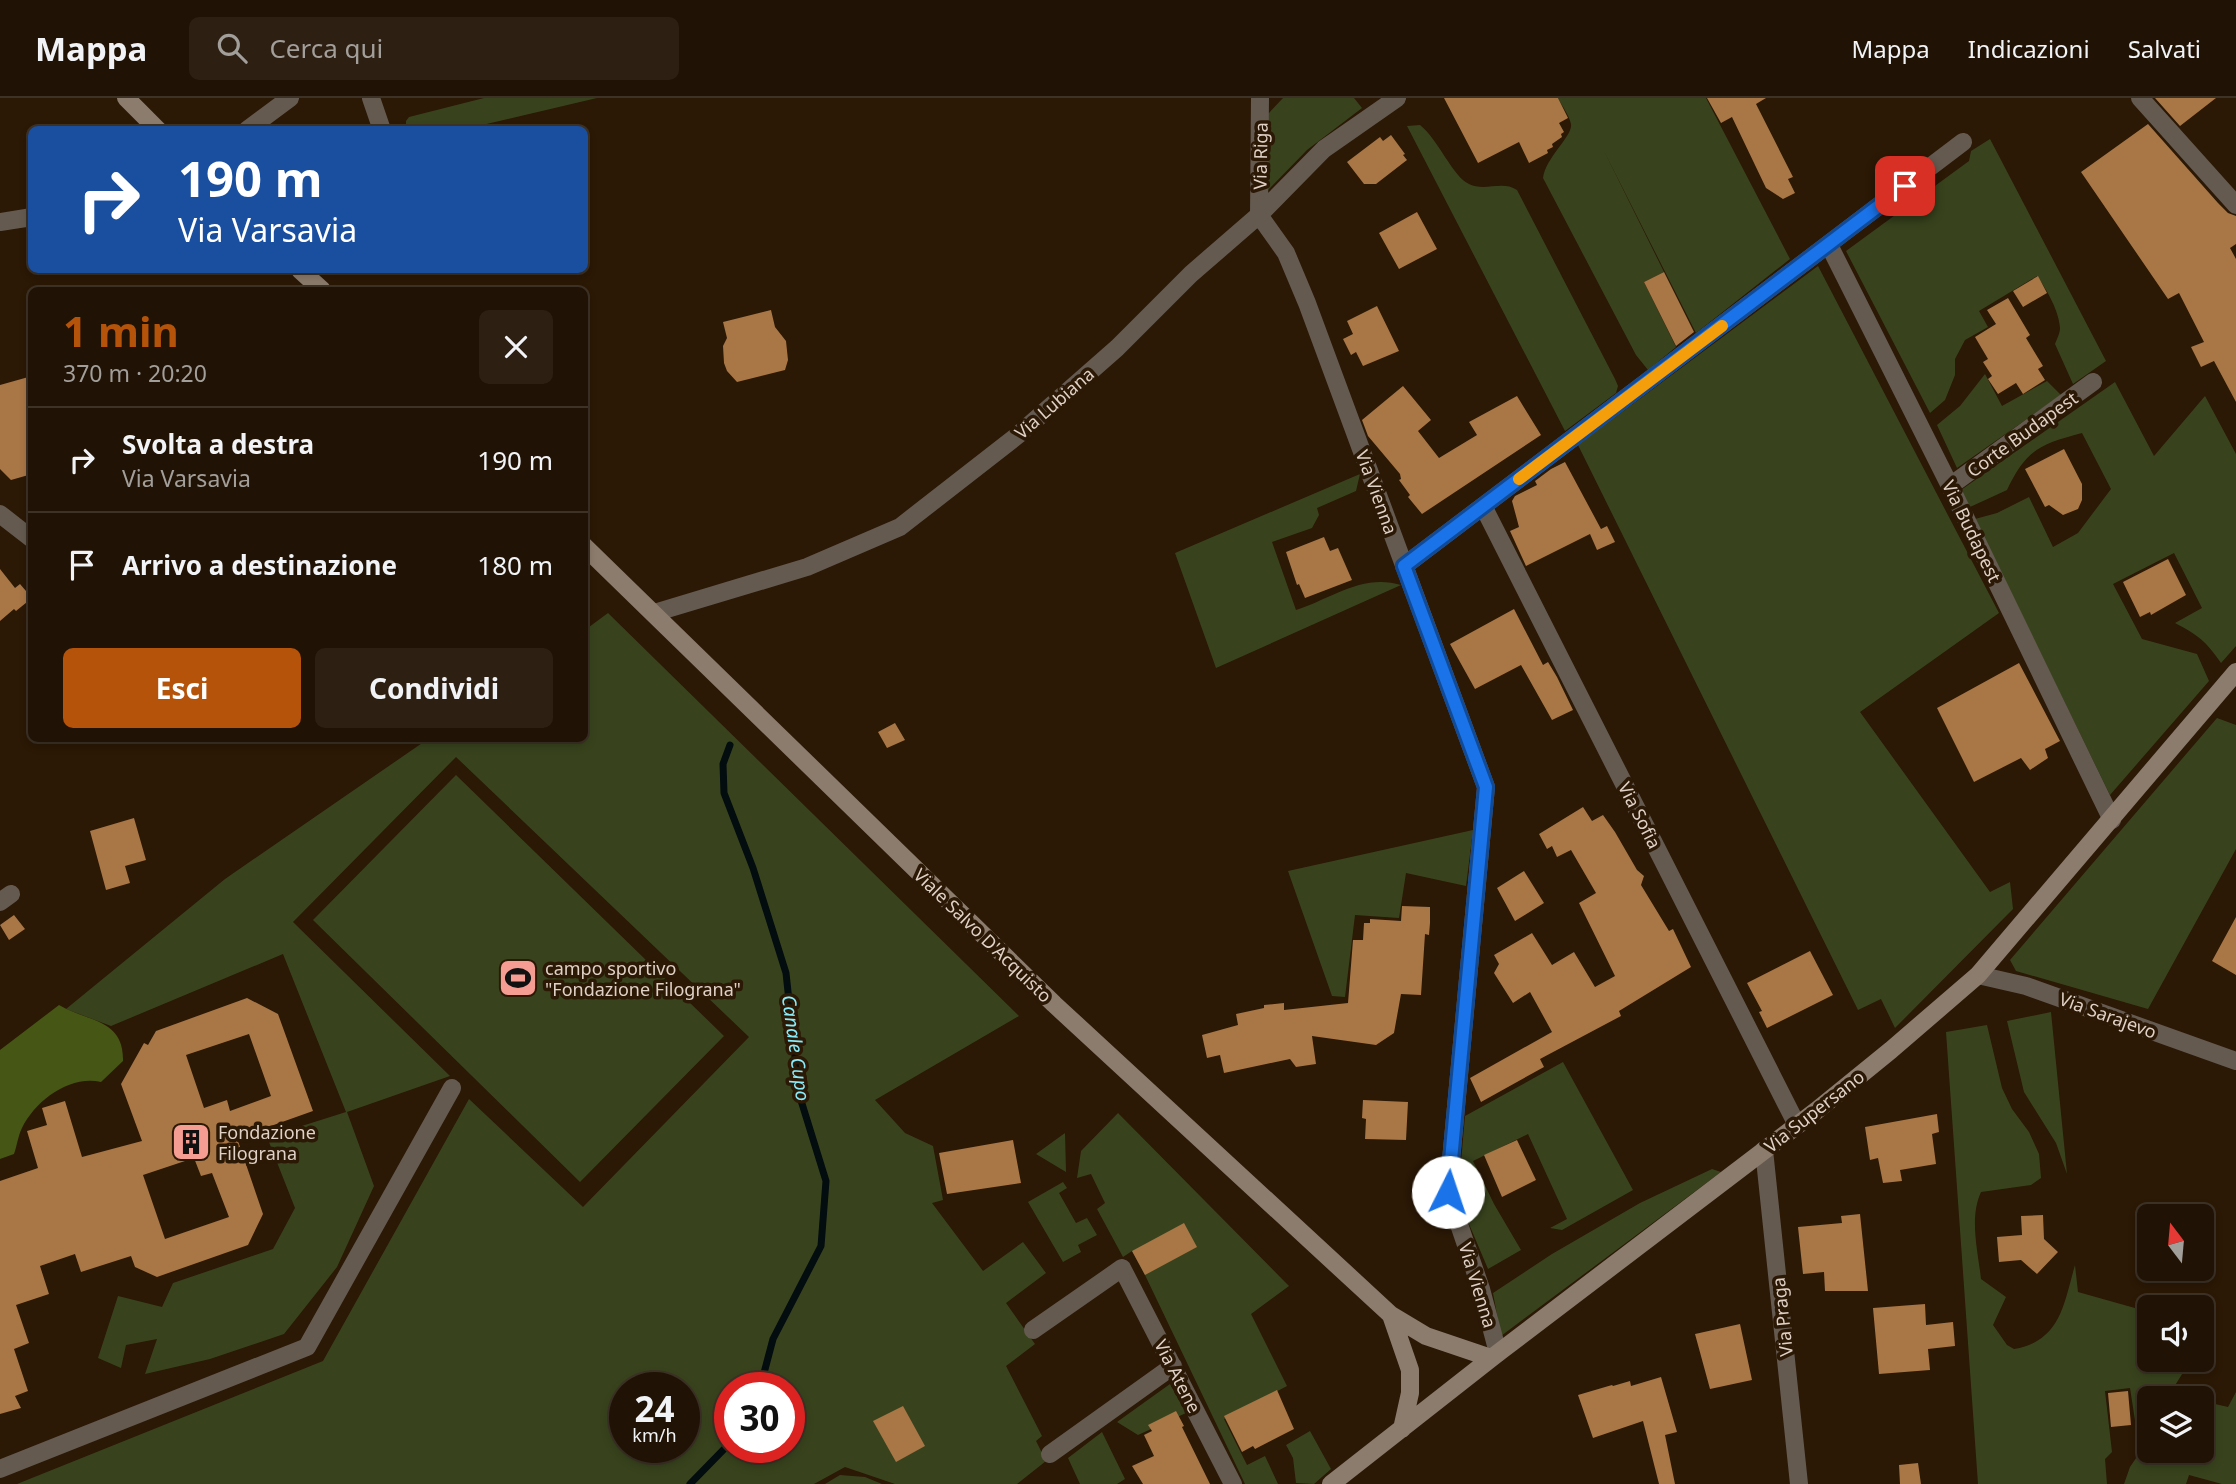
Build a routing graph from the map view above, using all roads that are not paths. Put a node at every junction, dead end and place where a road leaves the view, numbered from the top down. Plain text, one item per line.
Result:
1 (126, 98) edge
2 (290, 98) edge
3 (371, 98) edge
4 (1260, 98) edge
5 (1397, 98) edge
6 (2140, 98) edge
7 (154, 126) edge
8 (252, 126) edge
9 (381, 126) edge
10 (1962, 142) dead end
11 (2236, 205) edge
12 (1259, 215) junction
13 (28, 217) edge
14 (0, 222) edge
15 (1829, 245) junction
16 (303, 273) edge
17 (319, 287) edge
18 (2094, 382) dead end
19 (1950, 486) junction
20 (1483, 506) junction
21 (0, 514) edge
22 (28, 536) edge
23 (588, 550) edge
24 (1404, 566) junction
25 (654, 613) junction
26 (2236, 672) edge
27 (2112, 820) junction
28 (1978, 975) junction
29 (2236, 1061) edge
30 (452, 1088) dead end
31 (1797, 1125) junction
32 (1764, 1150) junction
33 (1391, 1315) junction
34 (1033, 1330) dead end
35 (1495, 1355) junction
36 (1173, 1366) junction
37 (1402, 1429) junction
38 (1050, 1454) dead end
39 (0, 1469) edge
40 (1233, 1484) edge
41 (1331, 1484) edge
42 (1800, 1484) edge

1 - 7 street
2 - 8 street
3 - 9 street
4 - 12 street, Via Riga
5 - 12 street, Via Lubiana
6 - 11 street
10 - 15 street
12 - 24 street, Via Vienna
12 - 25 street, Via Lubiana
13 - 14 street
15 - 19 street, Via Budapest
15 - 20 street
16 - 17 street
18 - 19 street, Corte Budapest
19 - 27 street, Via Budapest
20 - 24 street
20 - 31 street, Via Sofia
21 - 22 street
23 - 25 street, Viale Salvo D'Acquisto
24 - 35 street, Via Vienna
25 - 33 street, Viale Salvo D'Acquisto
26 - 27 street, Via Supersano
27 - 28 street, Via Supersano
28 - 29 street, Via Sarajevo
28 - 31 street, Via Supersano
30 - 39 street
31 - 32 street, Via Supersano
32 - 35 street, Via Supersano
32 - 42 street, Via Praga
33 - 35 street, Viale Salvo D'Acquisto
33 - 37 street, Viale Salvo D'Acquisto
34 - 36 street, Via Atene
35 - 37 street, Via Supersano
36 - 38 street
36 - 40 street, Via Atene
37 - 41 street, Via Supersano

